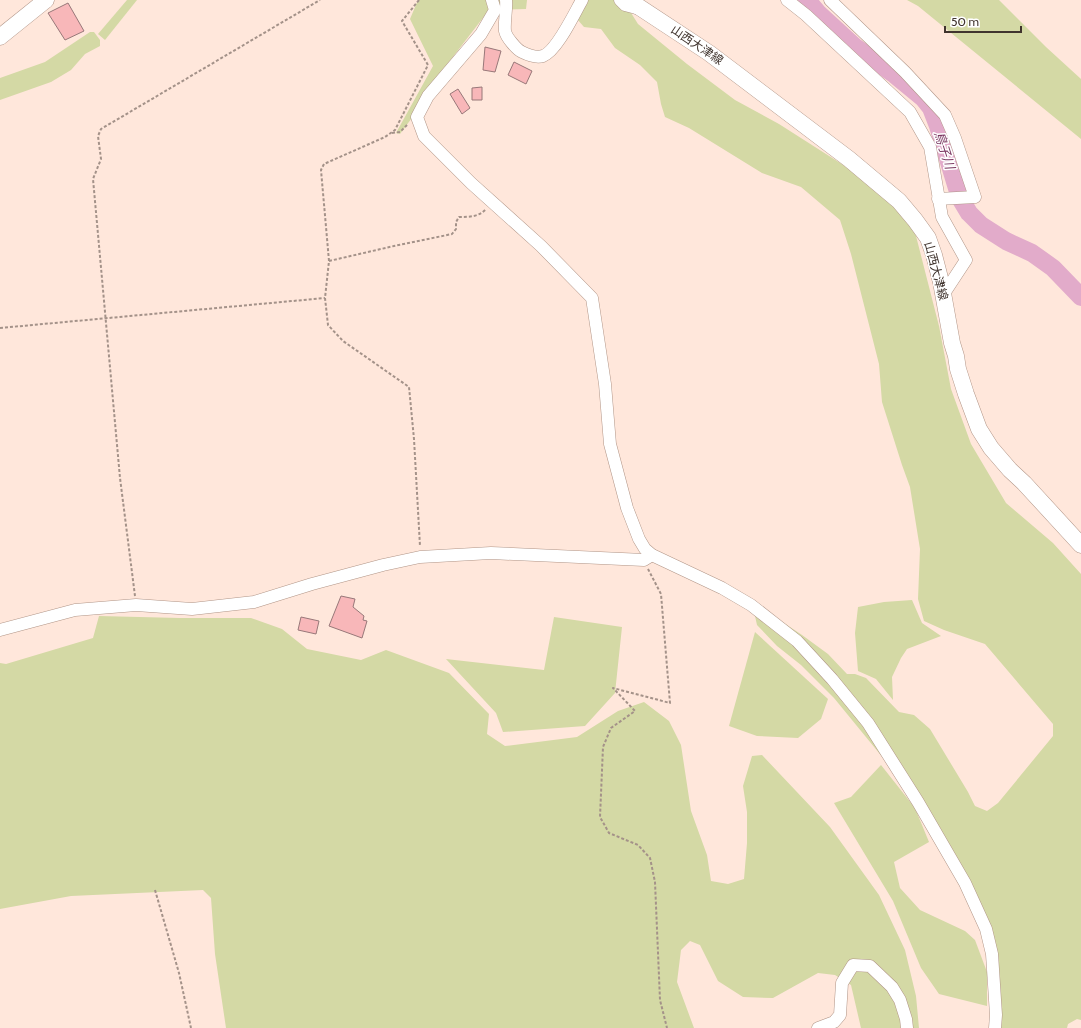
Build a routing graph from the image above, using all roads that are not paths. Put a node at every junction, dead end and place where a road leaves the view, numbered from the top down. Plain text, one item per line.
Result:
1 (46, 0) edge
2 (492, 0) edge
3 (506, 0) edge
4 (582, 0) edge
5 (620, 0) edge
6 (787, 0) edge
7 (830, 0) edge
8 (638, 5) edge
9 (0, 38) edge
10 (940, 199) junction
11 (943, 295) junction
12 (1081, 545) edge
13 (648, 558) junction
14 (0, 630) edge
15 (818, 1028) edge
16 (907, 1028) edge
17 (995, 1028) edge

1 - 9 main road
2 - 13 street
3 - 4 street
5 - 8 street
6 - 10 street
7 - 10 street
8 - 11 main road, 山西大津線
10 - 11 street
11 - 12 main road, 山西大津線
13 - 14 street
13 - 17 street
15 - 16 street

